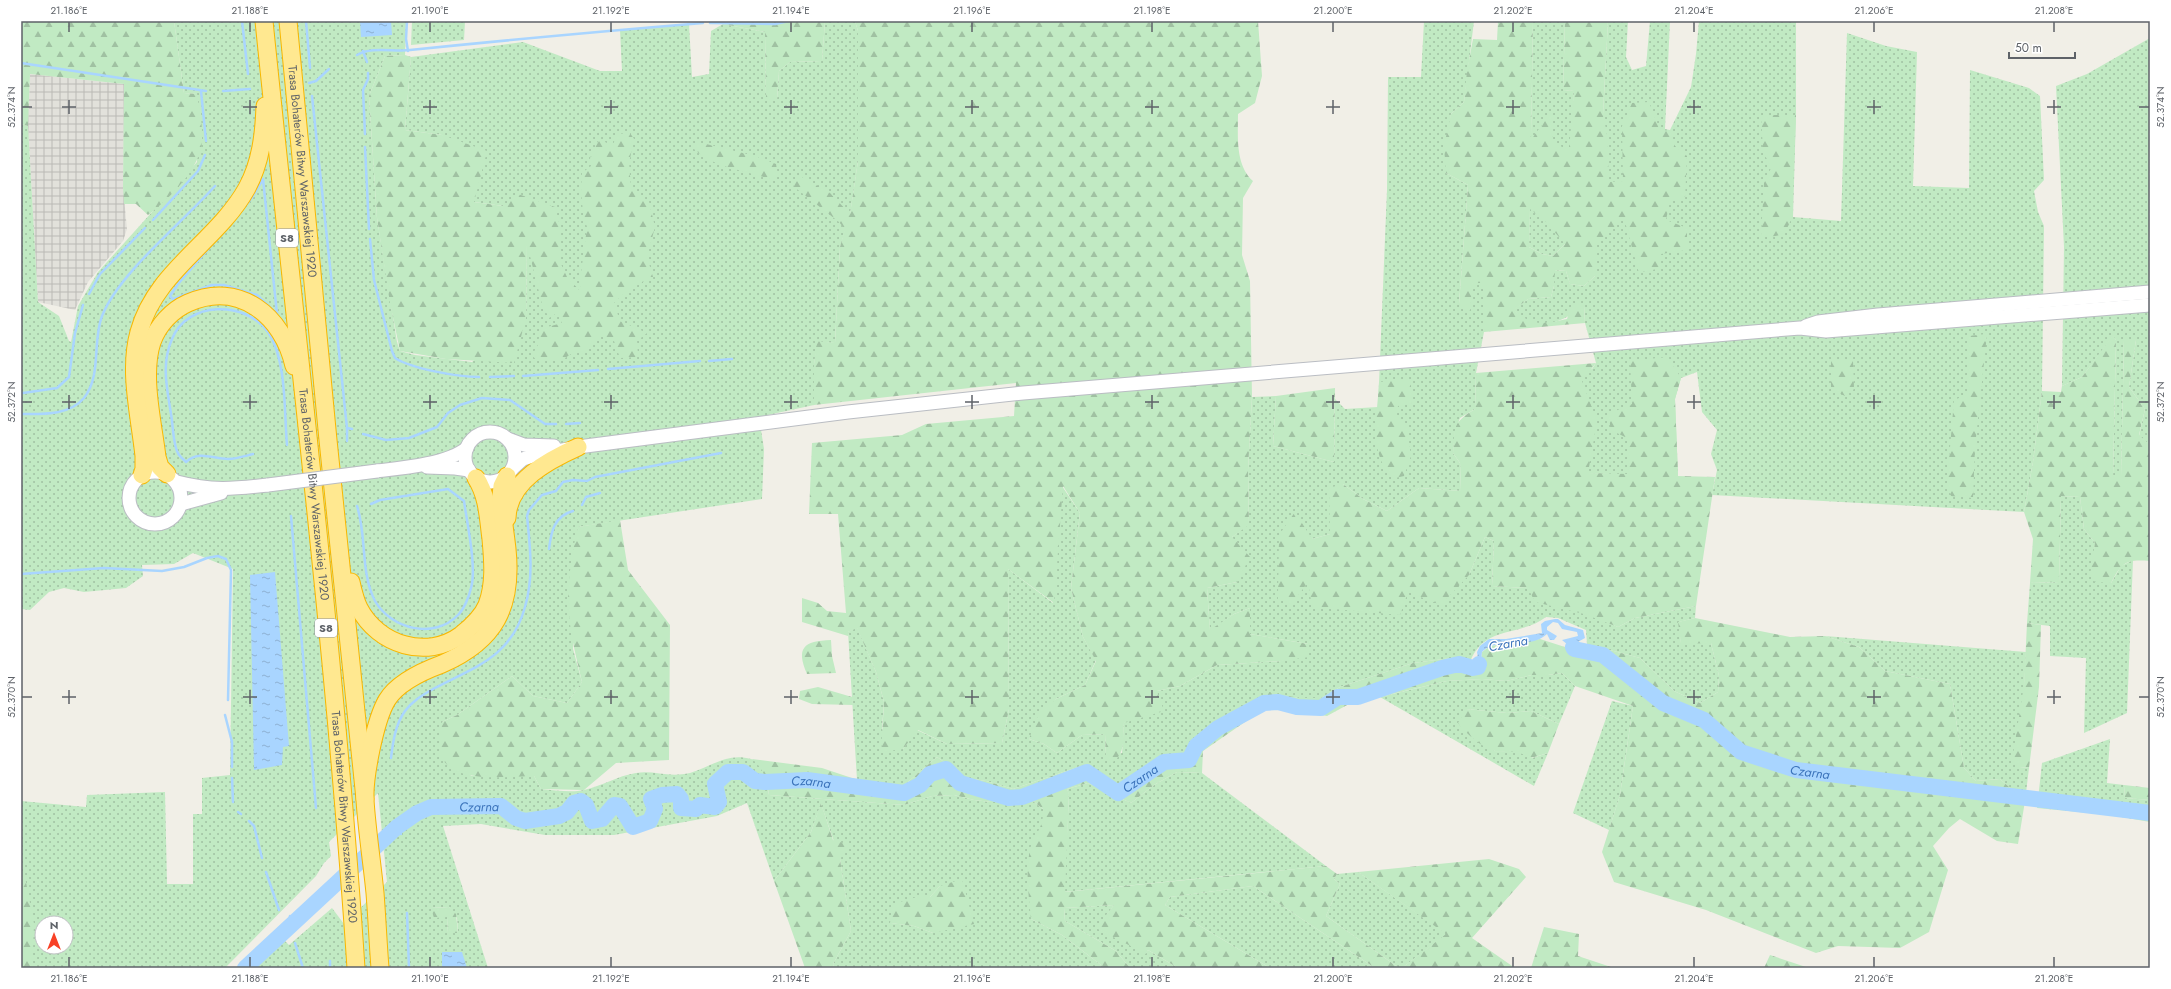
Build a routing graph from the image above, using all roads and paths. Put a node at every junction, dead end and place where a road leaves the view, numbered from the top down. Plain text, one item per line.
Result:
1 (288, 21) edge
2 (265, 28) edge
3 (2150, 292) edge
4 (2150, 305) edge
5 (1800, 328) junction
6 (508, 439) junction
7 (308, 441) junction
8 (578, 447) junction
9 (467, 448) junction
10 (414, 467) junction
11 (510, 472) junction
12 (472, 474) junction
13 (142, 475) junction
14 (172, 478) junction
15 (230, 490) junction
16 (181, 504) junction
17 (337, 524) junction
18 (506, 542) junction
19 (366, 802) junction
20 (356, 968) edge
21 (380, 968) edge

1 - 17 highway, Trasa Bohaterów Bitwy Warszawskiej 1920 / S8
2 - 7 highway, Trasa Bohaterów Bitwy Warszawskiej 1920 / S8
2 - 13 highway
3 - 5 main road
4 - 5 main road
5 - 8 main road
6 - 8 main road
6 - 9 main road
6 - 11 main road
7 - 14 highway
7 - 20 highway, Trasa Bohaterów Bitwy Warszawskiej 1920 / S8
8 - 11 main road
8 - 18 highway
9 - 10 main road
9 - 12 main road
10 - 12 main road
10 - 15 main road, bridge
11 - 12 main road
11 - 18 highway
12 - 17 highway
13 - 14 main road
13 - 16 main road
14 - 15 main road
14 - 16 main road
15 - 16 main road
17 - 19 highway, Trasa Bohaterów Bitwy Warszawskiej 1920 / S8
18 - 19 highway
19 - 21 highway, Trasa Bohaterów Bitwy Warszawskiej 1920 / S8

